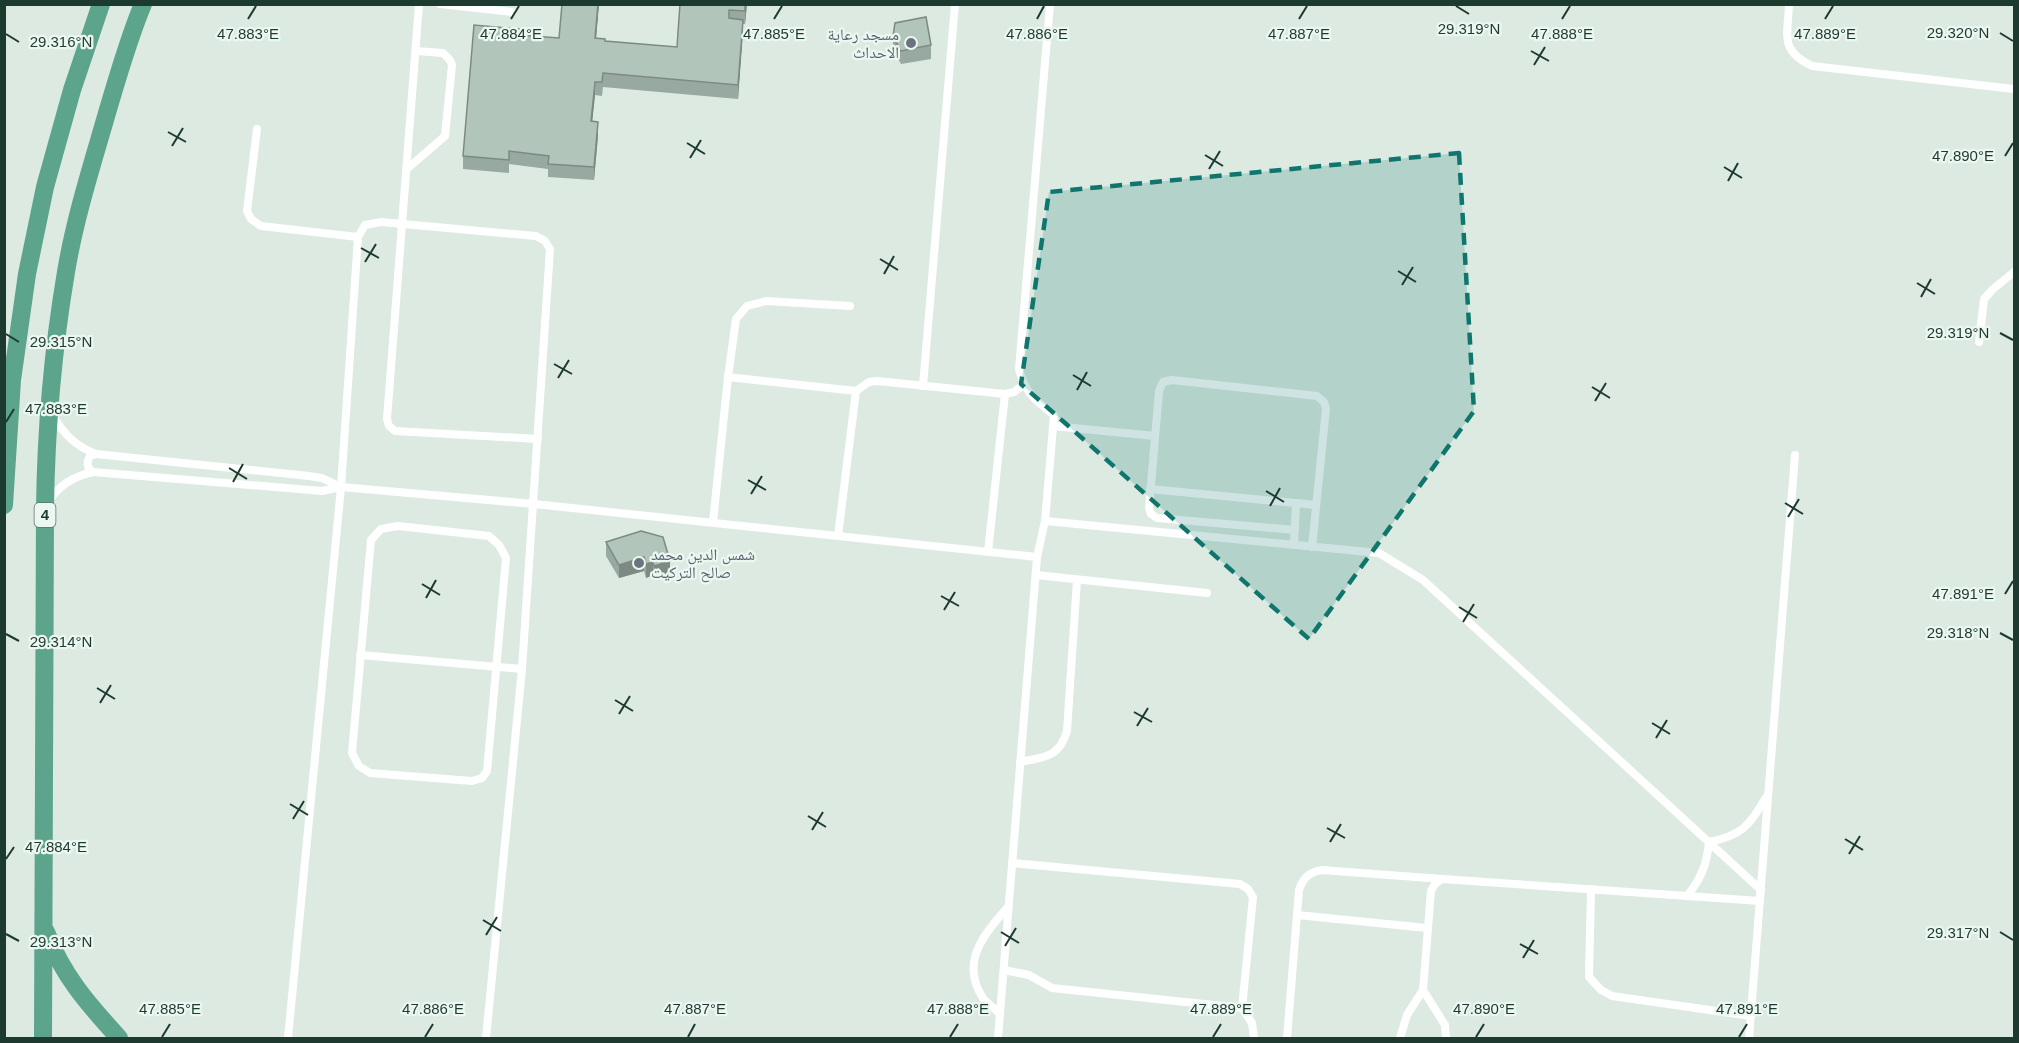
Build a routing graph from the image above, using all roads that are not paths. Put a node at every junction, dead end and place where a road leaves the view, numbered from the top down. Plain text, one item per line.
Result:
1 (101, 4) edge
2 (142, 4) edge
3 (419, 4) edge
4 (440, 4) edge
5 (955, 4) edge
6 (1050, 4) edge
7 (1789, 4) edge
8 (512, 12) dead end
9 (416, 51) junction
10 (2014, 89) edge
11 (257, 129) dead end
12 (408, 168) junction
13 (402, 224) junction
14 (358, 237) junction
15 (2014, 272) edge
16 (850, 306) dead end
17 (1979, 342) dead end
18 (728, 377) junction
19 (1023, 385) junction
20 (923, 386) junction
21 (856, 391) junction
22 (1005, 394) junction
23 (50, 412) junction
24 (1053, 426) junction
25 (1155, 436) junction
26 (538, 439) junction
27 (96, 454) junction
28 (1795, 455) dead end
29 (190, 463) junction
30 (93, 472) junction
31 (189, 479) junction
32 (341, 487) junction
33 (1150, 489) junction
34 (1296, 503) junction
35 (534, 504) junction
36 (4, 505) edge
37 (1316, 505) junction
38 (45, 508) junction
39 (1045, 521) junction
40 (713, 522) junction
41 (1295, 530) junction
42 (838, 536) junction
43 (1294, 545) junction
44 (1312, 547) junction
45 (988, 552) junction
46 (1037, 557) junction
47 (1036, 575) junction
48 (1077, 580) junction
49 (1207, 592) dead end
50 (360, 655) junction
51 (496, 666) junction
52 (522, 669) junction
53 (1020, 762) junction
54 (1768, 793) junction
55 (1709, 842) junction
56 (1012, 863) junction
57 (1442, 879) junction
58 (1591, 889) junction
59 (1761, 890) junction
60 (1687, 896) junction
61 (1760, 901) junction
62 (1009, 907) junction
63 (1297, 915) junction
64 (44, 925) junction
65 (1427, 928) junction
66 (1004, 970) junction
67 (1423, 990) junction
68 (1242, 1008) junction
69 (1000, 1014) junction
70 (1751, 1016) junction
71 (43, 1038) edge
72 (119, 1038) edge
73 (288, 1038) edge
74 (486, 1038) edge
75 (998, 1038) edge
76 (1254, 1038) edge
77 (1287, 1038) edge
78 (1400, 1038) edge
79 (1446, 1038) edge
80 (1749, 1038) edge

1 - 36 main road
2 - 23 main road, 4
3 - 9 lane
4 - 8 lane
5 - 20 lane
6 - 19 lane
7 - 10 lane
9 - 12 lane
9 - 12 lane
11 - 14 lane
12 - 13 lane
13 - 14 lane
13 - 26 lane
13 - 26 lane
14 - 32 lane
15 - 17 lane
16 - 18 lane
18 - 21 lane
18 - 40 lane
19 - 22 lane
19 - 24 lane
20 - 21 lane
20 - 22 lane
21 - 42 lane
22 - 45 lane
23 - 27 lane
23 - 38 main road, 4
24 - 25 lane
24 - 39 lane
25 - 33 lane
25 - 37 lane
26 - 35 lane
27 - 29 lane
27 - 30 lane
28 - 54 lane
29 - 31 lane
29 - 32 lane
30 - 31 lane
30 - 38 lane
31 - 32 lane
32 - 35 lane
32 - 73 lane
33 - 34 lane
33 - 41 lane
34 - 37 lane
34 - 41 lane
35 - 40 lane
35 - 52 lane
37 - 44 lane
38 - 64 main road, 4
39 - 43 lane
39 - 46 lane
40 - 42 lane
41 - 43 lane
42 - 45 lane
43 - 44 lane
44 - 55 lane
45 - 46 lane
46 - 47 lane
47 - 48 lane
47 - 53 lane
48 - 49 lane
48 - 53 lane
50 - 51 lane
50 - 51 lane
50 - 51 lane
51 - 52 lane
52 - 74 lane
53 - 56 lane
54 - 55 lane
54 - 59 lane
55 - 59 lane
55 - 60 lane
56 - 62 lane
56 - 68 lane
57 - 58 lane
57 - 63 lane
57 - 65 lane
58 - 60 lane
58 - 70 lane
59 - 61 lane
60 - 61 lane
61 - 70 lane
62 - 66 lane
62 - 69 lane
63 - 65 lane
63 - 77 lane
64 - 71 main road, 4
64 - 72 main road
65 - 67 lane
66 - 68 lane
66 - 69 lane
67 - 78 lane
67 - 79 lane
68 - 76 lane
69 - 75 lane
70 - 80 lane

